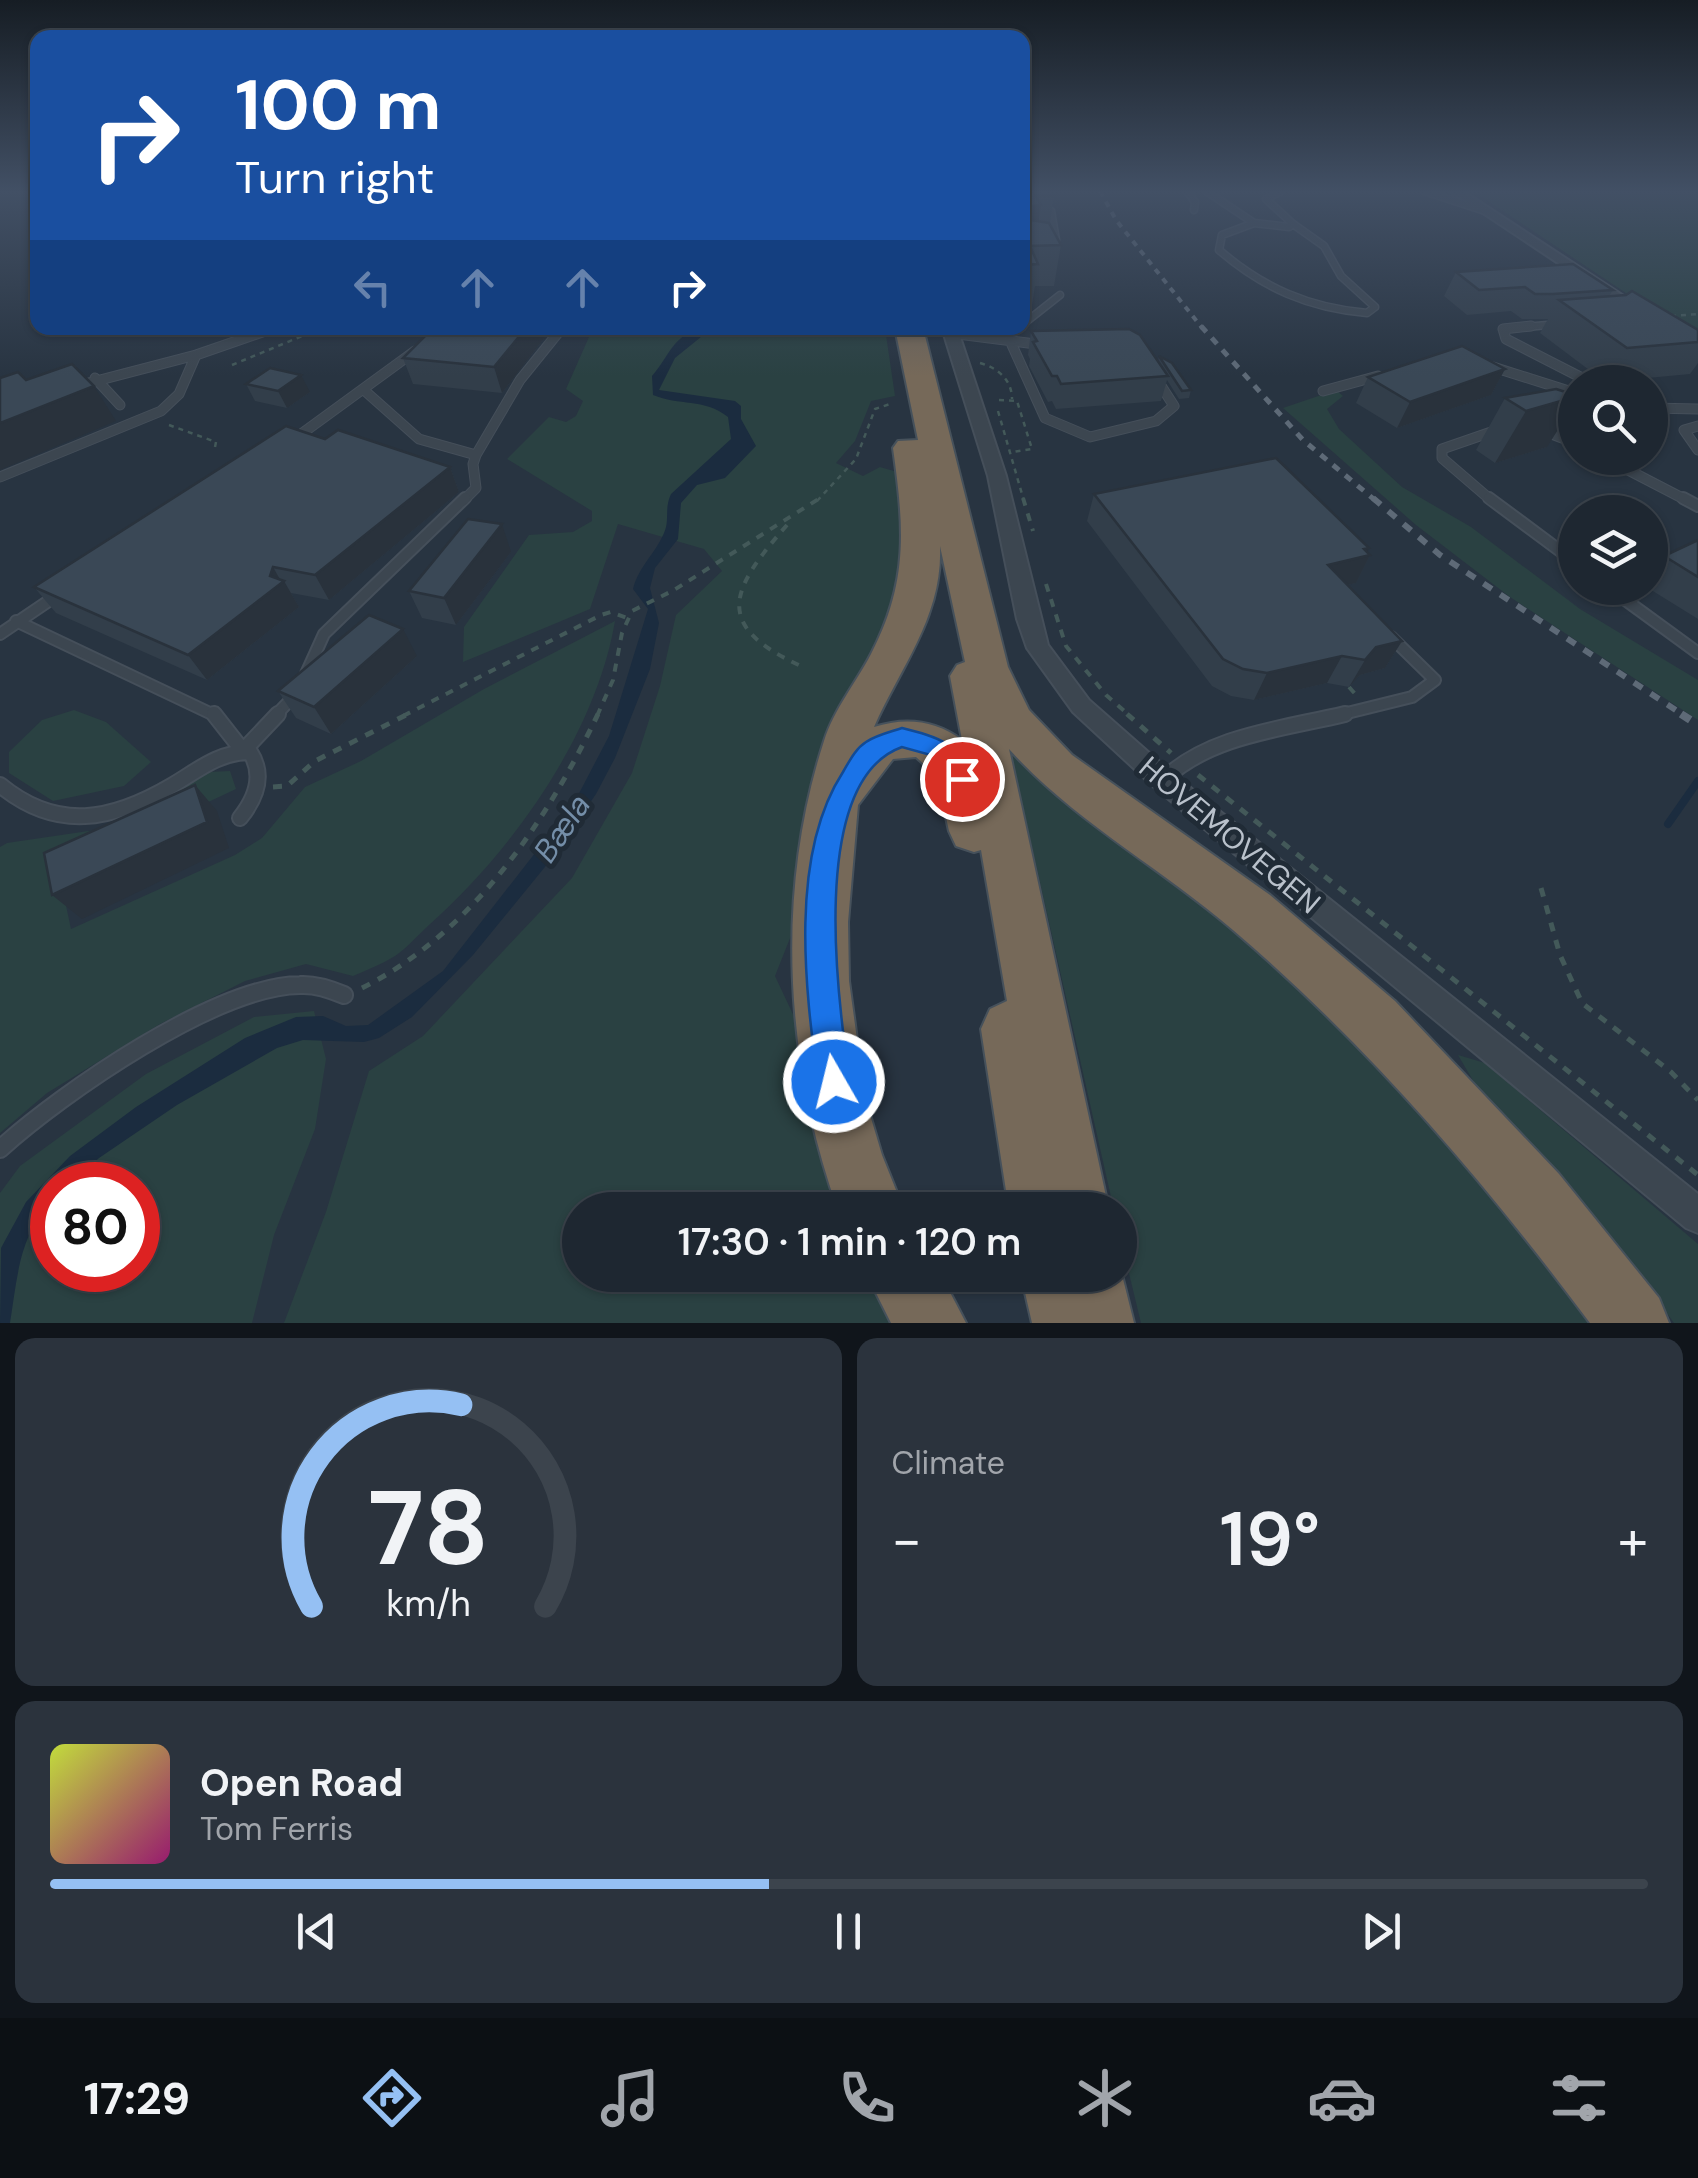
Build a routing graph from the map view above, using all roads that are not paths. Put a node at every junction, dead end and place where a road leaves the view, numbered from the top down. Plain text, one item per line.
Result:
1 (1038, 253) edge
2 (1222, 253) edge
3 (1328, 253) edge
4 (1550, 253) edge
5 (1050, 256) edge
6 (1585, 276) junction
7 (1564, 277) edge
8 (1060, 295) dead end
9 (1030, 318) edge
10 (1652, 320) edge
11 (1572, 324) edge
12 (254, 335) edge
13 (556, 335) edge
14 (900, 335) edge
15 (945, 335) edge
16 (946, 335) edge
17 (990, 335) edge
18 (424, 343) edge
19 (1050, 344) edge
20 (1012, 346) junction
21 (196, 355) junction
22 (1485, 364) edge
23 (1148, 366) edge
24 (1558, 368) edge
25 (1392, 372) edge
26 (95, 378) junction
27 (72, 380) edge
28 (1558, 388) edge
29 (365, 391) junction
30 (1324, 391) dead end
31 (62, 392) edge
32 (903, 402) junction
33 (120, 405) dead end
34 (1668, 408) edge
35 (1698, 409) edge
36 (1558, 420) edge
37 (1698, 426) edge
38 (1511, 428) edge
39 (1558, 436) edge
40 (287, 444) edge
41 (1698, 450) edge
42 (476, 455) junction
43 (1637, 475) edge
44 (0, 477) edge
45 (1698, 506) edge
46 (1558, 549) edge
47 (63, 592) edge
48 (1632, 605) edge
49 (16, 622) junction
50 (1380, 626) edge
51 (0, 634) edge
52 (1698, 654) edge
53 (243, 751) junction
54 (1172, 771) junction
55 (0, 785) edge
56 (837, 803) junction
57 (240, 818) dead end
58 (344, 995) road end
59 (0, 1149) edge
60 (865, 1192) edge
61 (1039, 1192) edge
62 (1072, 1192) edge
63 (1698, 1216) edge
64 (912, 1292) edge
65 (1059, 1292) edge
66 (1093, 1292) edge
67 (931, 1323) edge
68 (1067, 1323) edge
69 (1099, 1323) edge
70 (1634, 1323) edge

1 - 5 lane
2 - 3 lane
4 - 6 street
6 - 7 lane
6 - 10 street
8 - 9 lane
11 - 24 lane
12 - 21 lane
13 - 42 lane
14 - 32 highway
15 - 70 highway
16 - 54 street, HOVEMOVEGEN
17 - 20 lane
18 - 29 lane
19 - 20 lane
20 - 23 lane
21 - 26 lane
21 - 44 lane
22 - 28 lane
25 - 30 lane
26 - 27 lane
26 - 31 lane
26 - 33 lane
29 - 40 lane
29 - 42 lane
32 - 56 highway
32 - 62 highway
34 - 35 lane
36 - 39 lane
37 - 41 lane
38 - 46 lane
42 - 53 lane
43 - 45 lane
47 - 49 lane
48 - 52 lane
49 - 51 lane
49 - 53 lane
50 - 54 lane
53 - 55 lane
53 - 57 lane
54 - 63 street, HOVEMOVEGEN
56 - 60 highway
56 - 61 highway
58 - 59 lane
64 - 67 highway
65 - 68 highway
66 - 69 highway

